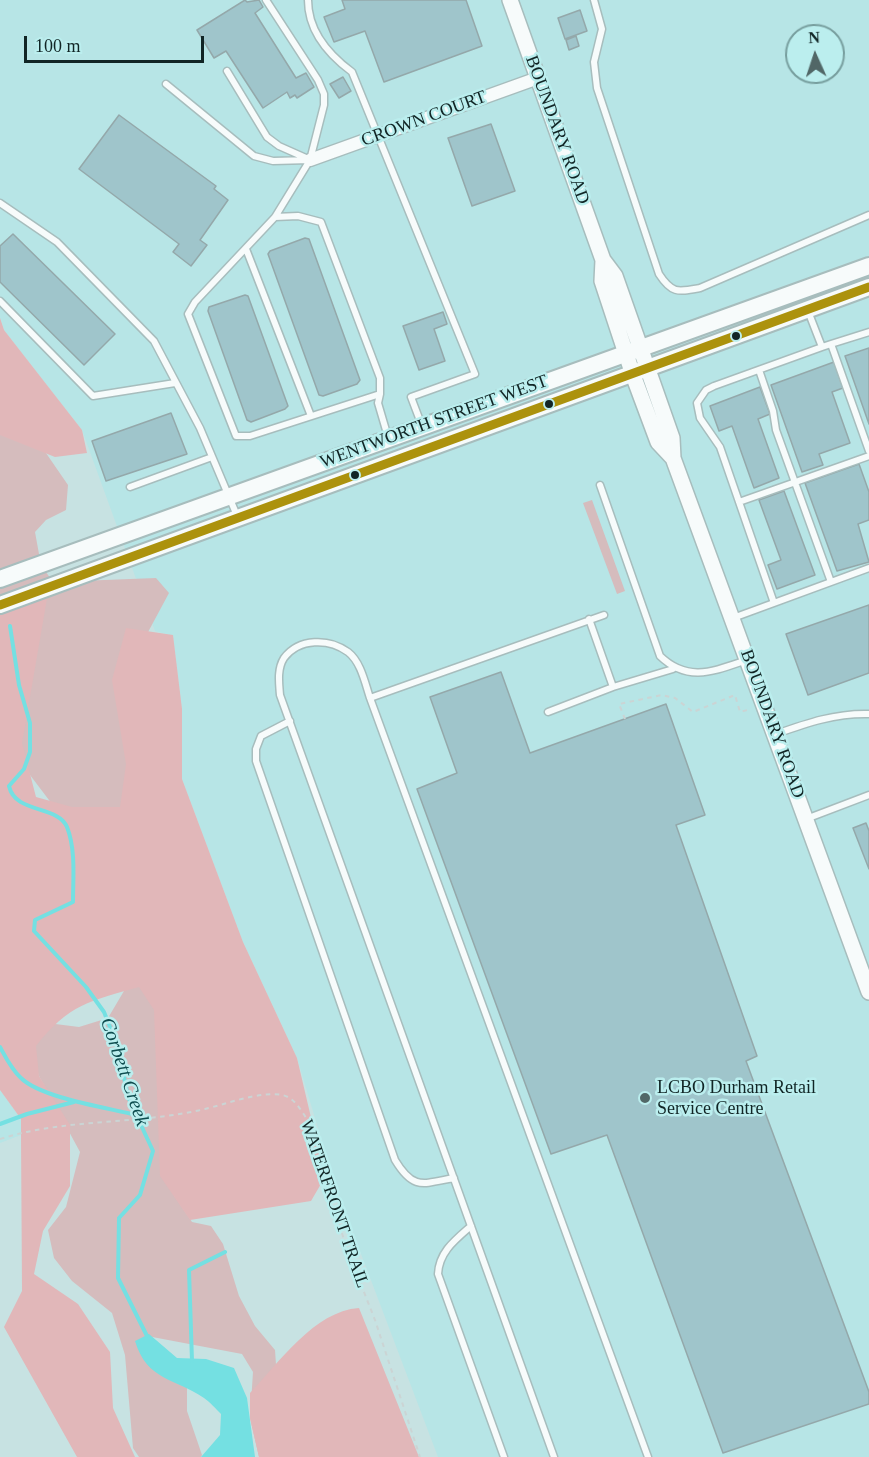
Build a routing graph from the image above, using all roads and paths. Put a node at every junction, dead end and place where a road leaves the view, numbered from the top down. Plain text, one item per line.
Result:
1 (266, 0) edge
2 (308, 0) edge
3 (511, 0) edge
4 (594, 0) edge
5 (227, 71) dead end
6 (538, 78) junction
7 (166, 84) dead end
8 (380, 134) junction
9 (309, 160) junction
10 (0, 203) edge
11 (869, 215) edge
12 (275, 218) junction
13 (246, 249) junction
14 (869, 266) edge
15 (869, 287) edge
16 (0, 301) edge
17 (808, 310) junction
18 (869, 332) edge
19 (831, 344) junction
20 (822, 347) junction
21 (633, 352) junction
22 (759, 370) junction
23 (640, 372) junction
24 (175, 383) junction
25 (380, 394) junction
26 (311, 416) junction
27 (422, 426) junction
28 (388, 438) junction
29 (869, 451) edge
30 (869, 456) edge
31 (212, 457) junction
32 (795, 482) junction
33 (600, 485) dead end
34 (130, 487) dead end
35 (229, 495) junction
36 (739, 502) junction
37 (239, 518) junction
38 (869, 568) edge
39 (0, 579) edge
40 (831, 582) junction
41 (774, 603) junction
42 (0, 605) edge
43 (604, 615) dead end
44 (733, 618) junction
45 (589, 619) junction
46 (748, 659) junction
47 (673, 669) junction
48 (613, 687) junction
49 (370, 698) junction
50 (756, 707) dead end
51 (548, 712) dead end
52 (869, 714) edge
53 (625, 719) dead end
54 (290, 721) junction
55 (776, 735) junction
56 (869, 795) edge
57 (806, 819) junction
58 (869, 992) edge
59 (0, 1139) edge
60 (454, 1178) junction
61 (471, 1226) junction
62 (420, 1457) edge
63 (504, 1457) edge
64 (554, 1457) edge
65 (648, 1457) edge

1 - 9 lane
2 - 8 lane
3 - 6 street, BOUNDARY ROAD
4 - 11 lane
5 - 9 lane
6 - 8 street, CROWN COURT
6 - 21 street, BOUNDARY ROAD
7 - 9 lane
8 - 9 street, CROWN COURT
8 - 27 lane
9 - 12 lane
10 - 24 lane
12 - 13 lane
12 - 25 lane
13 - 26 lane
13 - 26 lane
14 - 21 main road, WENTWORTH STREET WEST
15 - 17 main road, WENTWORTH STREET WEST
16 - 24 lane
17 - 20 lane
17 - 23 main road, WENTWORTH STREET WEST
18 - 19 lane
19 - 20 lane
19 - 29 lane
20 - 22 lane
21 - 23 street, BOUNDARY ROAD
21 - 27 main road, WENTWORTH STREET WEST
22 - 32 lane
22 - 36 lane
23 - 37 main road, WENTWORTH STREET WEST
23 - 44 street, BOUNDARY ROAD
24 - 31 lane
25 - 26 lane
25 - 28 lane
27 - 28 main road, WENTWORTH STREET WEST
28 - 35 main road, WENTWORTH STREET WEST
30 - 32 lane
31 - 34 lane
31 - 35 lane
32 - 36 lane
32 - 40 lane
33 - 47 lane
35 - 37 lane
35 - 39 main road, WENTWORTH STREET WEST
36 - 41 lane
37 - 42 main road, WENTWORTH STREET WEST
38 - 40 lane
40 - 41 lane
41 - 44 lane
43 - 45 lane
44 - 46 street, BOUNDARY ROAD
45 - 48 lane
45 - 49 lane
46 - 47 lane
46 - 55 street, BOUNDARY ROAD
47 - 48 lane
48 - 51 lane
49 - 54 lane
49 - 65 lane
50 - 53 path
52 - 55 lane
54 - 60 lane
54 - 60 lane
55 - 57 street, BOUNDARY ROAD
56 - 57 lane
57 - 58 street, BOUNDARY ROAD
59 - 62 path, WATERFRONT TRAIL
60 - 61 lane
61 - 63 lane
61 - 64 lane

